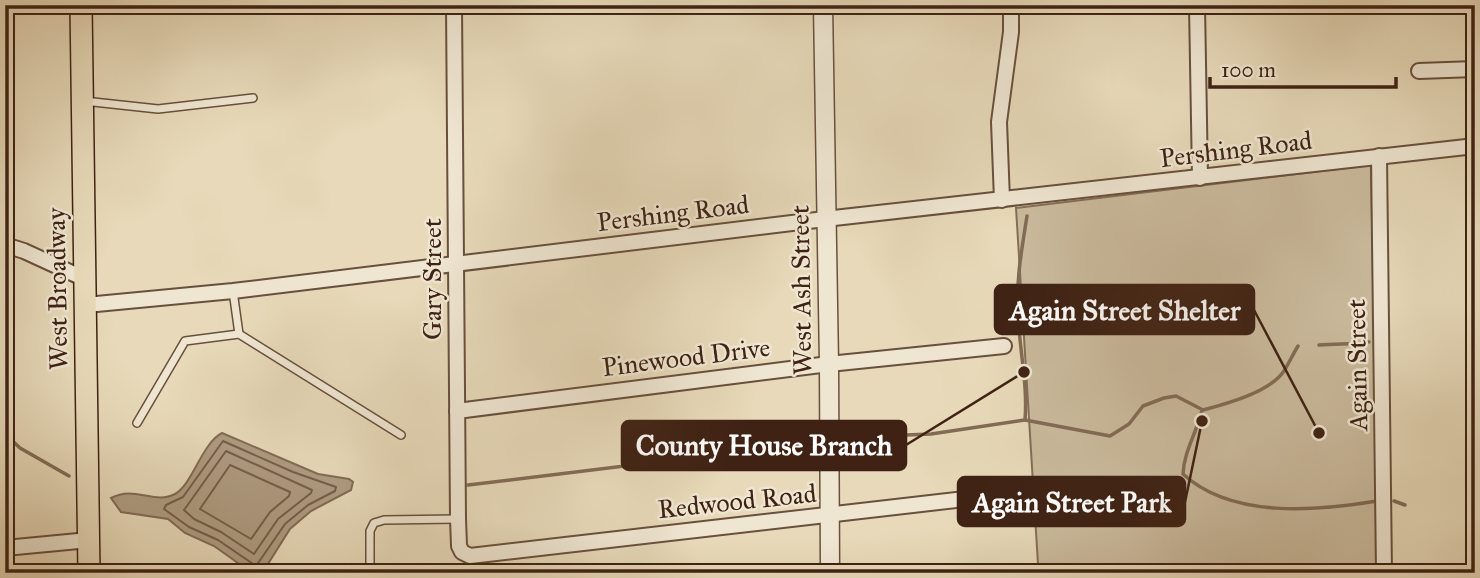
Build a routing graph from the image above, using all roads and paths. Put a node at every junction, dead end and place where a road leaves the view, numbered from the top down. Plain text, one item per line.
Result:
1 (81, 5) edge
2 (454, 5) edge
3 (823, 5) edge
4 (1010, 5) edge
5 (1196, 5) edge
6 (1475, 69) edge
7 (1419, 71) dead end
8 (253, 98) dead end
9 (83, 101) junction
10 (1475, 146) edge
11 (1380, 156) junction
12 (1200, 178) junction
13 (1002, 200) junction
14 (825, 219) junction
15 (5, 245) edge
16 (456, 264) junction
17 (85, 279) junction
18 (233, 291) junction
19 (86, 305) junction
20 (239, 334) junction
21 (1004, 346) dead end
22 (830, 364) junction
23 (457, 411) junction
24 (138, 423) dead end
25 (401, 435) dead end
26 (1017, 493) dead end
27 (830, 515) junction
28 (458, 519) junction
29 (89, 540) junction
30 (5, 548) edge
31 (462, 552) joint
32 (89, 573) edge
33 (370, 573) edge
34 (830, 573) edge
35 (1384, 573) edge

1 - 9 main road, West Broadway
2 - 16 street, Gary Street
3 - 14 street, West Ash Street
4 - 13 street
5 - 12 street
6 - 7 street
8 - 9 lane
9 - 17 main road, West Broadway
10 - 11 street, Pershing Road
11 - 12 street, Pershing Road
11 - 35 street, Again Street
12 - 13 street, Pershing Road
13 - 14 street, Pershing Road
14 - 16 street, Pershing Road
14 - 22 street, West Ash Street
15 - 17 street
16 - 18 street, Pershing Road
16 - 23 street, Gary Street
17 - 19 main road, West Broadway
18 - 19 street, Pershing Road
18 - 20 lane
19 - 29 main road, West Broadway
20 - 24 lane
20 - 25 lane
21 - 22 street, Pinewood Drive
22 - 23 street, Pinewood Drive
22 - 27 street, West Ash Street
23 - 28 street, Gary Street
26 - 27 street, Redwood Road
27 - 31 street, Redwood Road
27 - 34 street, West Ash Street
28 - 31 street, Gary Street
28 - 33 lane
29 - 30 street
29 - 32 main road, West Broadway

